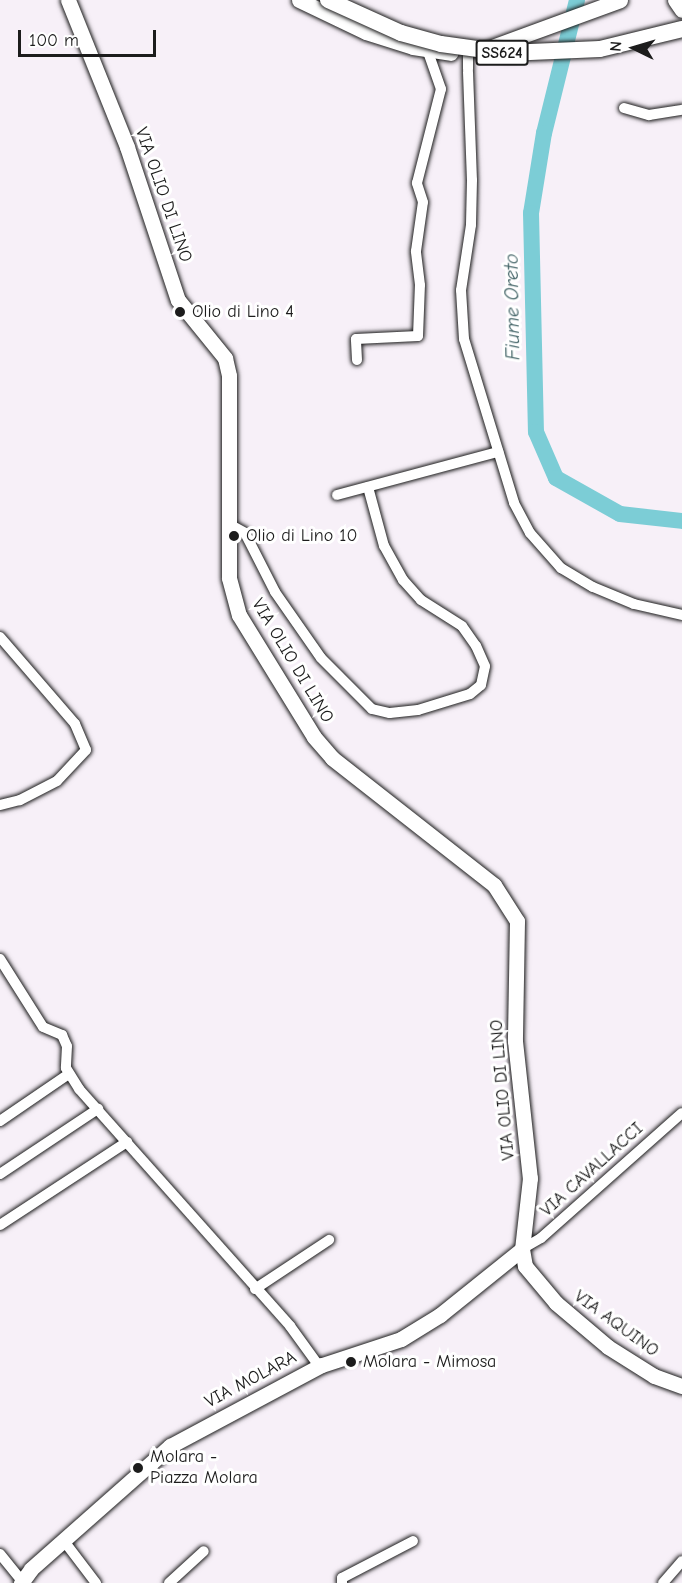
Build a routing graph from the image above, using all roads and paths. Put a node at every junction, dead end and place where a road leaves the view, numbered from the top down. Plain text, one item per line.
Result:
1 (68, 0) edge
2 (299, 0) edge
3 (328, 0) edge
4 (675, 0) edge
5 (614, 2) edge
6 (682, 10) edge
7 (682, 29) edge
8 (428, 49) junction
9 (468, 65) junction
10 (624, 108) dead end
11 (682, 110) edge
12 (357, 360) dead end
13 (498, 452) junction
14 (368, 487) junction
15 (337, 495) dead end
16 (230, 524) junction
17 (682, 615) edge
18 (0, 637) edge
19 (0, 805) edge
20 (0, 959) edge
21 (69, 1074) junction
22 (98, 1109) junction
23 (682, 1113) edge
24 (0, 1121) edge
25 (127, 1142) junction
26 (0, 1174) edge
27 (0, 1225) edge
28 (329, 1240) dead end
29 (522, 1249) junction
30 (255, 1289) junction
31 (319, 1366) junction
32 (682, 1386) edge
33 (64, 1541) junction
34 (413, 1541) dead end
35 (204, 1551) dead end
36 (0, 1554) edge
37 (682, 1561) edge
38 (22, 1582) edge
39 (96, 1583) edge
40 (169, 1583) edge
41 (342, 1583) edge
42 (663, 1583) edge

1 - 16 street, VIA OLIO DI LINO
2 - 8 street
3 - 7 main road, SS624, bridge
4 - 6 street
5 - 9 street
8 - 9 street
8 - 12 street
9 - 13 street
10 - 11 street
13 - 14 street
13 - 17 street
14 - 15 street
14 - 16 street
16 - 29 street, VIA OLIO DI LINO
18 - 19 street
20 - 21 street
21 - 22 street
21 - 24 street
22 - 25 street
22 - 26 street
23 - 29 street, VIA CAVALLACCI
25 - 27 street
25 - 30 street
28 - 30 street
29 - 31 street, VIA MOLARA
29 - 32 street, VIA AQUINO
30 - 31 street
31 - 33 street, VIA MOLARA
33 - 38 street, VIA MOLARA
33 - 39 street
34 - 41 street
35 - 40 street
36 - 38 street
37 - 42 street

